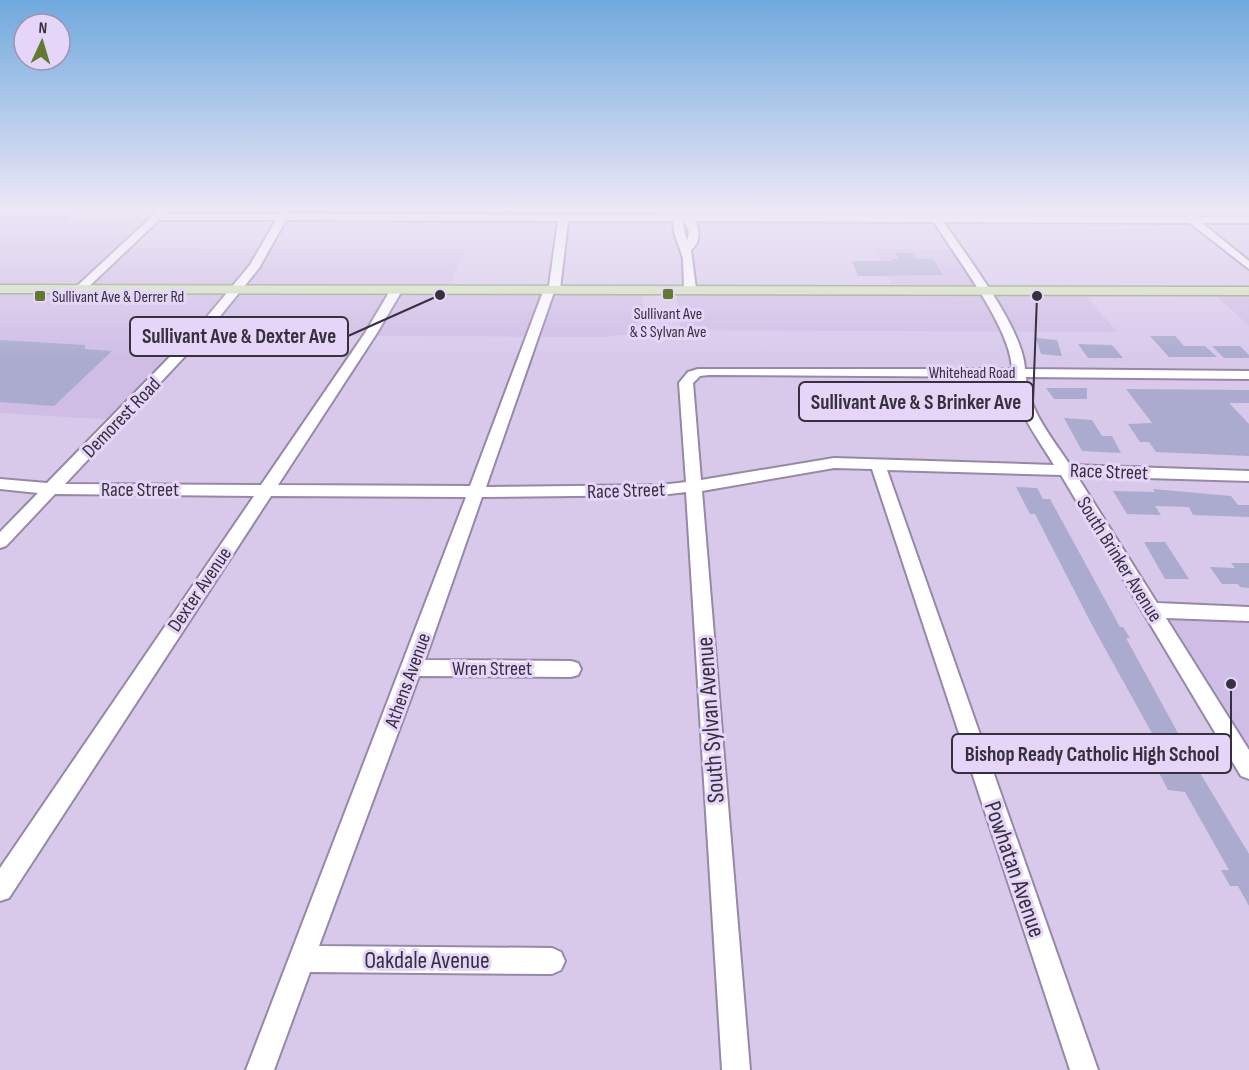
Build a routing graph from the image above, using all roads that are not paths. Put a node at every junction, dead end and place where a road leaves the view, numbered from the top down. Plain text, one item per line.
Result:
1 (111, 260) edge
2 (258, 260) edge
3 (557, 260) edge
4 (687, 260) edge
5 (963, 260) edge
6 (238, 288) junction
7 (0, 289) edge
8 (80, 289) junction
9 (397, 289) junction
10 (552, 289) junction
11 (690, 289) junction
12 (983, 291) junction
13 (1249, 291) edge
14 (1019, 372) junction
15 (695, 373) joint
16 (1249, 375) edge
17 (877, 463) junction
18 (1064, 469) junction
19 (1249, 476) edge
20 (0, 484) edge
21 (693, 487) junction
22 (52, 489) junction
23 (264, 490) junction
24 (477, 492) junction
25 (0, 542) edge
26 (1151, 610) junction
27 (1249, 614) edge
28 (412, 668) junction
29 (571, 669) dead end
30 (1249, 769) edge
31 (0, 890) edge
32 (303, 959) junction
33 (552, 961) dead end
34 (260, 1070) edge
35 (736, 1070) edge
36 (1084, 1070) edge

1 - 8 street
2 - 6 street, Demorest Road
3 - 10 street, Athens Avenue
4 - 11 street
5 - 12 street, South Brinker Avenue
6 - 8 main road
6 - 9 main road
6 - 22 street, Demorest Road
7 - 8 main road
9 - 10 main road
9 - 23 street, Dexter Avenue
10 - 11 main road
10 - 24 street, Athens Avenue
11 - 12 main road
12 - 13 main road
12 - 14 street, South Brinker Avenue
14 - 15 street, Whitehead Road
14 - 16 street, Whitehead Road
14 - 18 street, South Brinker Avenue
15 - 21 street, South Sylvan Avenue
17 - 18 street, Race Street
17 - 21 street, Race Street
17 - 36 street, Powhatan Avenue
18 - 19 street, Race Street
18 - 26 street, South Brinker Avenue
20 - 22 street, Race Street
21 - 24 street, Race Street
21 - 35 street, South Sylvan Avenue
22 - 23 street, Race Street
22 - 25 street, Demorest Road
23 - 24 street, Race Street
23 - 31 street, Dexter Avenue
24 - 28 street, Athens Avenue
26 - 27 street
26 - 30 street, South Brinker Avenue
28 - 29 street, Wren Street
28 - 32 street, Athens Avenue
32 - 33 street, Oakdale Avenue
32 - 34 street, Athens Avenue

